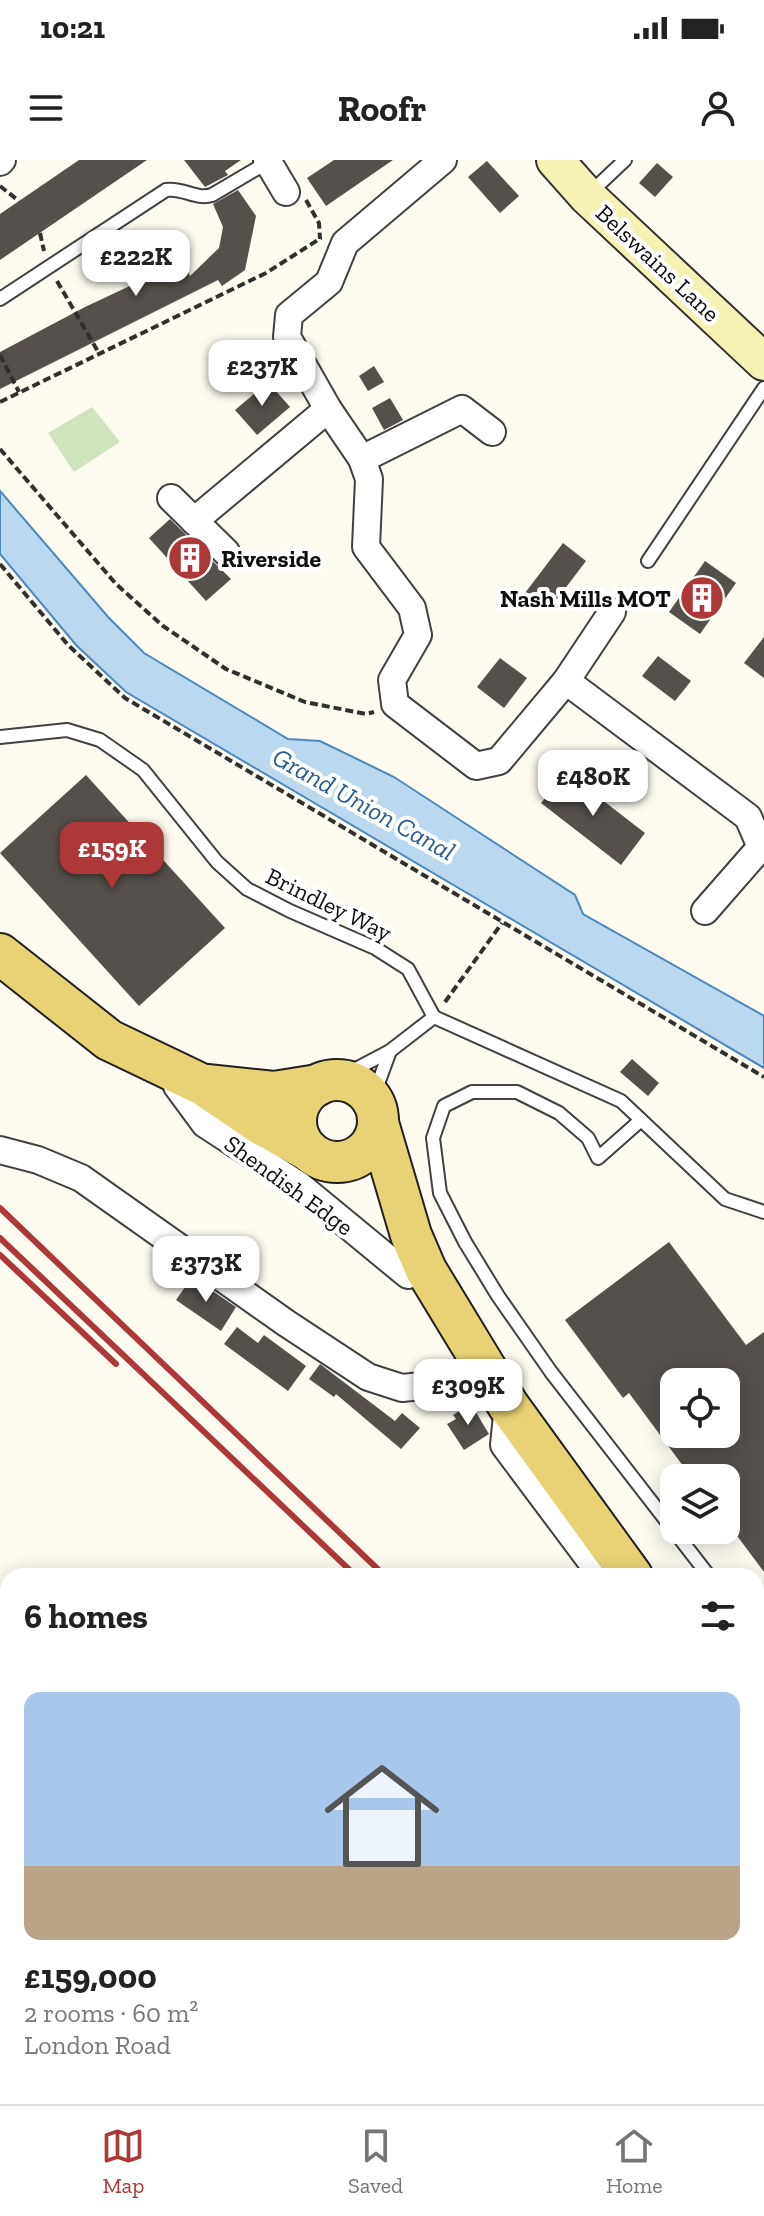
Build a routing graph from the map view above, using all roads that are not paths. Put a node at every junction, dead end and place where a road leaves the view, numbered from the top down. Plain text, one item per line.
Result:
1 (443, 160) edge
2 (555, 160) edge
3 (625, 160) edge
4 (268, 161) edge
5 (286, 192) dead end
6 (587, 196) junction
7 (0, 299) edge
8 (764, 362) edge
9 (764, 388) edge
10 (328, 409) junction
11 (492, 432) dead end
12 (362, 459) junction
13 (171, 498) dead end
14 (194, 521) junction
15 (226, 552) dead end
16 (648, 561) dead end
17 (612, 612) dead end
18 (566, 681) junction
19 (0, 737) edge
20 (762, 848) edge
21 (705, 911) dead end
22 (0, 954) edge
23 (434, 1017) junction
24 (390, 1051) junction
25 (188, 1077) junction
26 (325, 1083) junction
27 (375, 1112) junction
28 (641, 1120) junction
29 (0, 1150) edge
30 (320, 1157) junction
31 (764, 1212) edge
32 (419, 1252) junction
33 (483, 1364) junction
34 (508, 1405) junction
35 (596, 1568) edge
36 (626, 1568) edge
37 (703, 1568) edge

1 - 10 street
2 - 6 street, Belswains Lane
3 - 6 lane
4 - 5 street
4 - 7 lane
6 - 8 street, Belswains Lane
9 - 16 lane
10 - 12 street
10 - 14 street
11 - 12 street
12 - 18 street
13 - 14 street
14 - 15 street
17 - 18 street
18 - 20 street
19 - 23 lane, Brindley Way
20 - 21 street
22 - 25 main road
23 - 24 lane
23 - 28 lane
24 - 26 lane
24 - 27 lane
25 - 26 main road
25 - 30 main road
25 - 32 street, Shendish Edge
26 - 27 main road
26 - 30 main road
27 - 30 main road
27 - 32 main road
28 - 31 lane
28 - 37 lane
29 - 33 street
30 - 32 main road
32 - 33 main road
33 - 34 main road
34 - 35 street
34 - 36 main road

